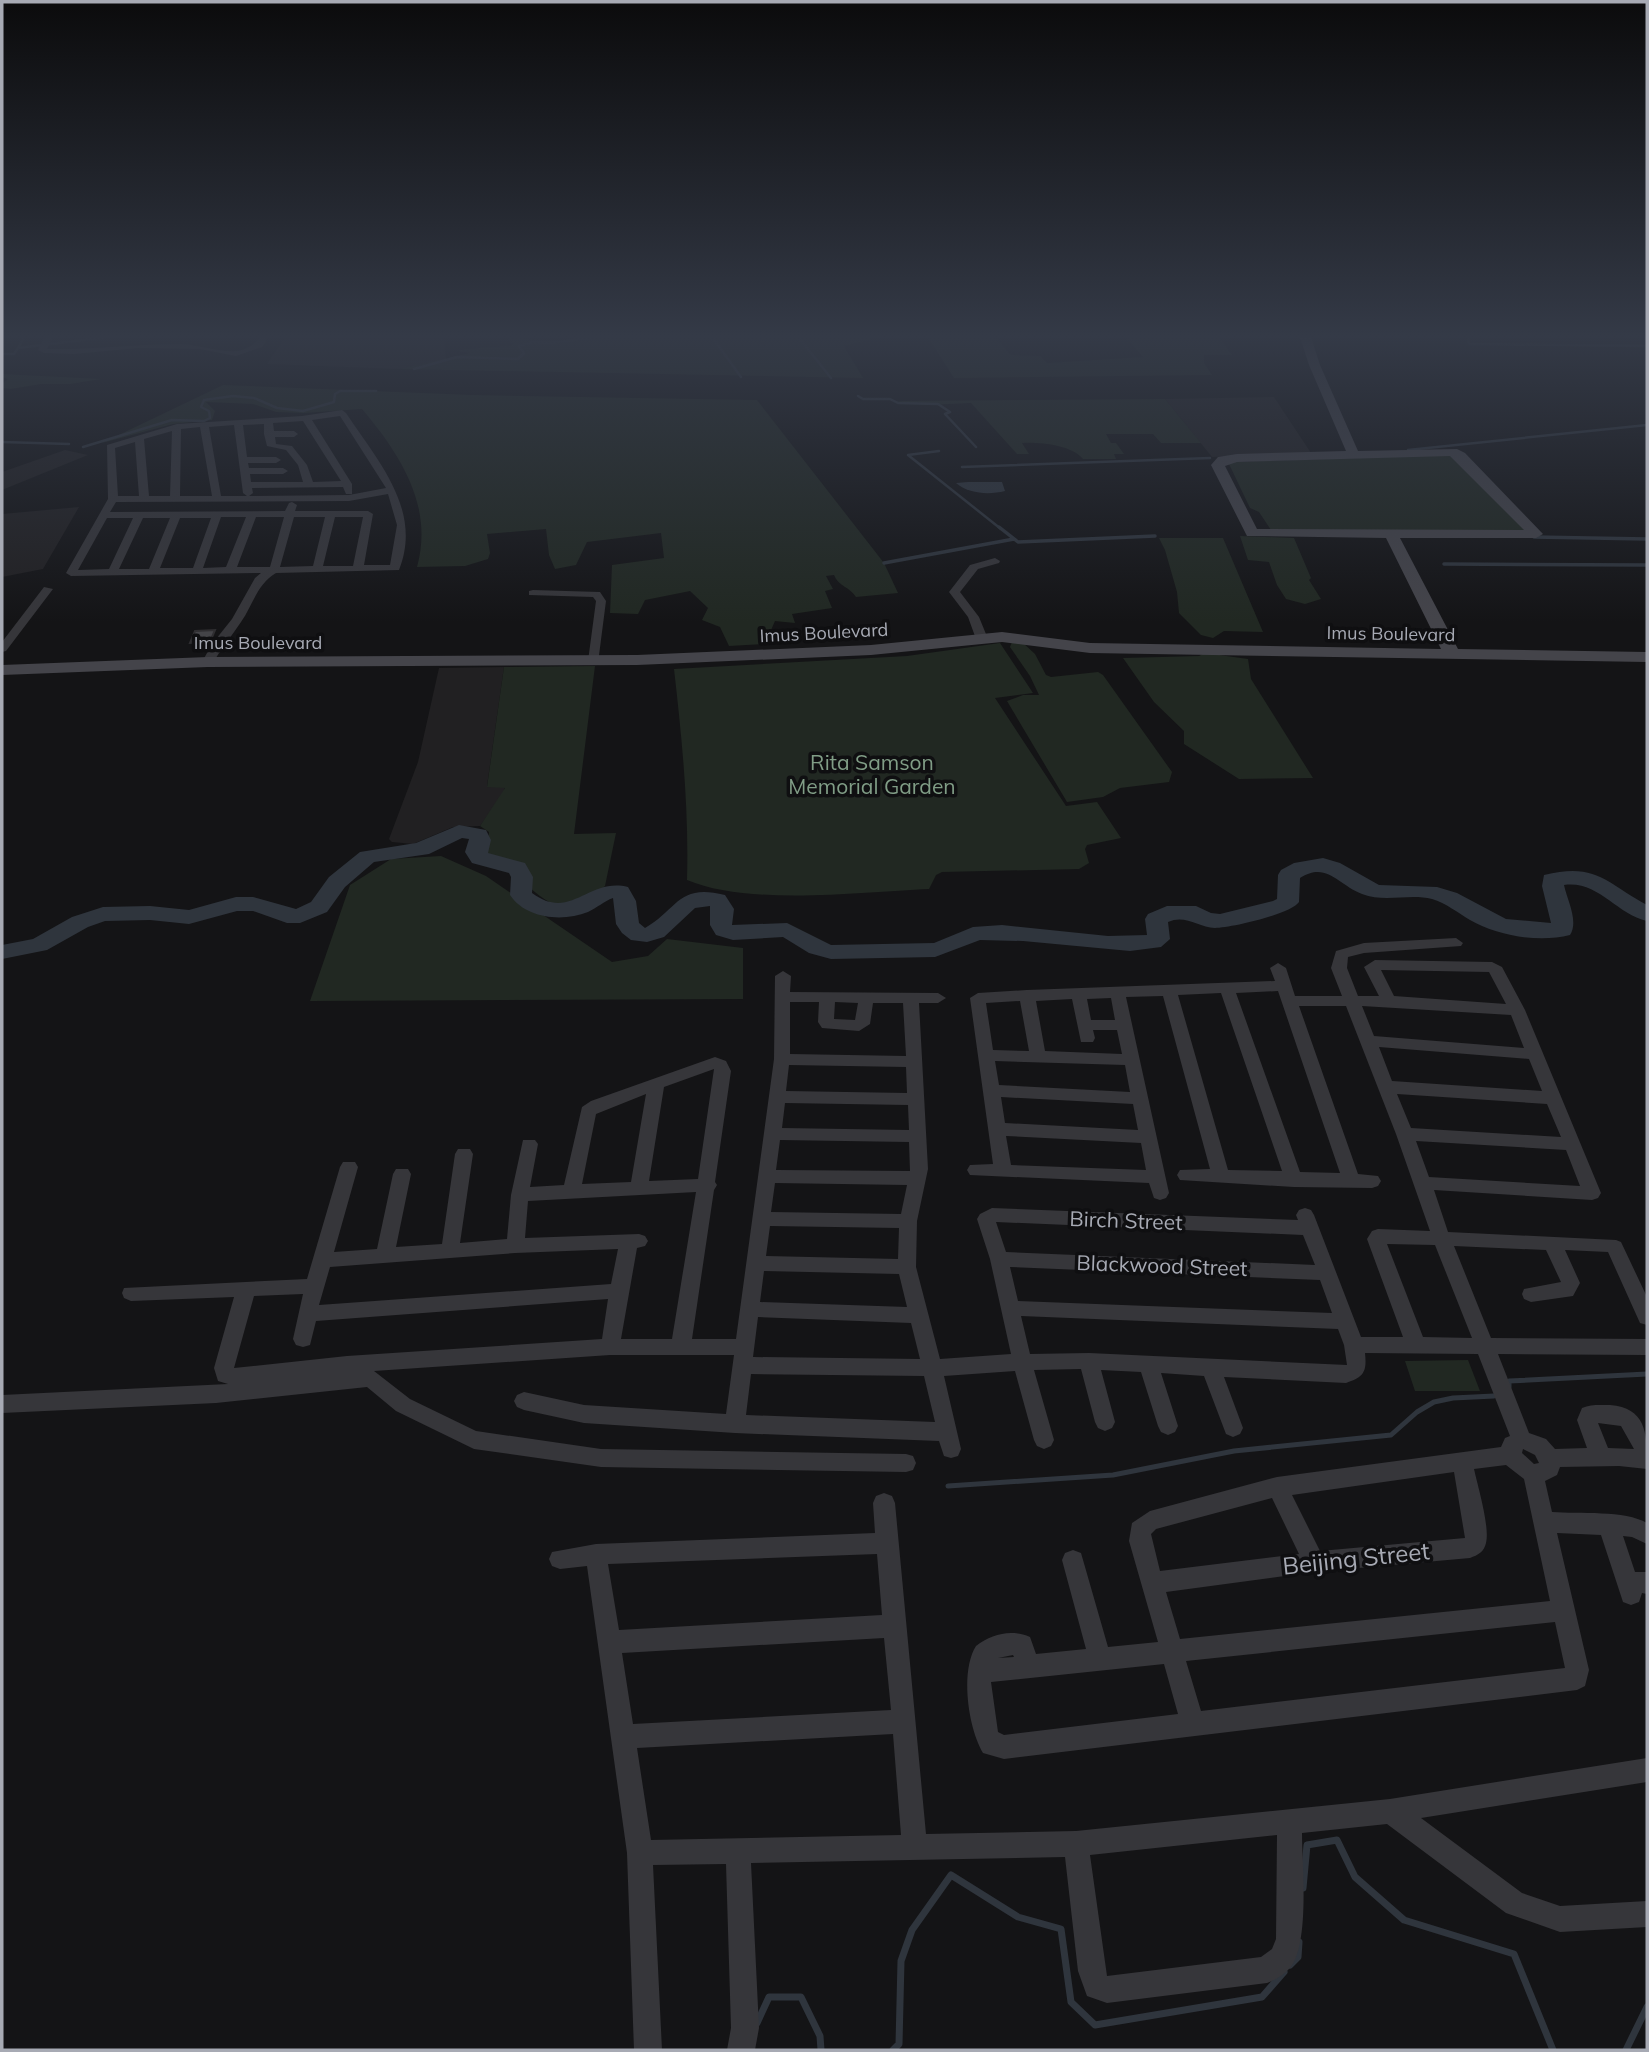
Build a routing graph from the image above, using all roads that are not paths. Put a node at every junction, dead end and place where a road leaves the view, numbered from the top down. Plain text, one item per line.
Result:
1 (167, 430) edge
2 (177, 430) edge
3 (205, 430) edge
4 (239, 430) edge
5 (268, 430) edge
6 (313, 430) edge
7 (353, 430) edge
8 (1344, 430) edge
9 (268, 434) junction
10 (295, 434) dead end
11 (139, 438) junction
12 (1354, 456) junction
13 (243, 460) junction
14 (276, 460) dead end
15 (245, 471) junction
16 (283, 471) dead end
17 (309, 484) junction
18 (348, 484) junction
19 (247, 485) junction
20 (392, 491) junction
21 (144, 498) junction
22 (294, 498) junction
23 (349, 498) junction
24 (113, 499) junction
25 (175, 499) junction
26 (217, 499) junction
27 (249, 499) junction
28 (216, 514) junction
29 (252, 514) junction
30 (290, 514) junction
31 (331, 514) junction
32 (103, 515) junction
33 (139, 515) junction
34 (176, 515) junction
35 (1391, 534) junction
36 (995, 561) dead end
37 (358, 569) junction
38 (274, 570) junction
39 (317, 570) junction
40 (230, 571) junction
41 (153, 572) junction
42 (197, 572) junction
43 (112, 573) junction
44 (48, 589) dead end
45 (533, 593) dead end
46 (981, 636) junction
47 (2, 649) edge
48 (1451, 651) junction
49 (1647, 651) edge
50 (1647, 657) edge
51 (594, 658) junction
52 (210, 659) junction
53 (2, 664) edge
54 (2, 670) edge
55 (1457, 943) dead end
56 (1278, 968) dead end
57 (783, 976) dead end
58 (1227, 988) junction
59 (1169, 990) junction
60 (1117, 992) junction
61 (1078, 993) junction
62 (1286, 993) junction
63 (1027, 995) junction
64 (783, 997) junction
65 (827, 998) junction
66 (866, 998) junction
67 (938, 998) dead end
68 (911, 999) junction
69 (1352, 1000) junction
70 (1389, 1001) junction
71 (1517, 1010) junction
72 (1124, 1025) junction
73 (1368, 1041) junction
74 (1535, 1054) junction
75 (988, 1055) junction
76 (1038, 1057) junction
77 (782, 1059) junction
78 (1131, 1060) junction
79 (915, 1062) junction
80 (656, 1084) junction
81 (1387, 1087) junction
82 (993, 1091) junction
83 (777, 1097) junction
84 (1140, 1098) junction
85 (1553, 1098) junction
86 (916, 1099) junction
87 (998, 1129) junction
88 (773, 1134) junction
89 (1405, 1134) junction
90 (918, 1136) junction
91 (1148, 1137) junction
92 (529, 1144) dead end
93 (1572, 1144) junction
94 (464, 1154) dead end
95 (349, 1167) dead end
96 (976, 1170) dead end
97 (1003, 1171) junction
98 (402, 1174) dead end
99 (1186, 1175) dead end
100 (767, 1176) junction
101 (1221, 1176) junction
102 (917, 1178) junction
103 (1294, 1180) junction
104 (1351, 1180) junction
105 (1372, 1181) dead end
106 (1422, 1183) junction
107 (708, 1185) junction
108 (639, 1188) junction
109 (572, 1191) junction
110 (520, 1195) junction
111 (761, 1219) junction
112 (908, 1221) junction
113 (1442, 1239) junction
114 (1553, 1244) junction
115 (515, 1245) junction
116 (450, 1251) junction
117 (385, 1256) junction
118 (999, 1259) junction
119 (323, 1260) junction
120 (756, 1263) junction
121 (907, 1267) junction
122 (1325, 1273) junction
123 (314, 1286) junction
124 (246, 1289) junction
125 (619, 1291) junction
126 (131, 1293) dead end
127 (1531, 1294) dead end
128 (750, 1308) junction
129 (1009, 1308) junction
130 (308, 1314) junction
131 (919, 1315) junction
132 (1647, 1317) edge
133 (1342, 1321) junction
134 (303, 1339) dead end
135 (1354, 1345) junction
136 (1416, 1345) junction
137 (681, 1346) junction
138 (610, 1347) junction
139 (1487, 1347) junction
140 (1647, 1347) edge
141 (744, 1356) junction
142 (1089, 1361) junction
143 (1022, 1362) junction
144 (1148, 1364) junction
145 (932, 1368) junction
146 (1211, 1368) junction
147 (524, 1401) dead end
148 (2, 1404) edge
149 (1105, 1422) dead end
150 (735, 1424) junction
151 (1168, 1426) dead end
152 (1233, 1428) dead end
153 (1044, 1440) dead end
154 (1517, 1448) junction
155 (1601, 1457) junction
156 (1551, 1458) junction
157 (1647, 1458) edge
158 (1462, 1461) junction
159 (906, 1463) dead end
160 (1533, 1474) junction
161 (1277, 1487) junction
162 (884, 1503) dead end
163 (1546, 1522) junction
164 (1608, 1524) junction
165 (1647, 1534) edge
166 (887, 1543) junction
167 (596, 1554) junction
168 (561, 1559) dead end
169 (1073, 1560) dead end
170 (1314, 1562) junction
171 (1152, 1583) junction
172 (1635, 1587) edge
173 (1565, 1610) junction
174 (894, 1626) junction
175 (608, 1642) junction
176 (1172, 1651) junction
177 (1100, 1658) junction
178 (903, 1721) junction
179 (1193, 1725) junction
180 (623, 1737) junction
181 (1647, 1770) edge
182 (1390, 1811) junction
183 (1290, 1821) junction
184 (1076, 1844) junction
185 (915, 1847) junction
186 (738, 1852) junction
187 (640, 1853) junction
188 (1647, 1914) edge
189 (648, 2050) edge
190 (741, 2050) edge

1 - 11 street
2 - 25 street
3 - 26 street
4 - 13 street
5 - 9 street
6 - 18 street
7 - 20 street
8 - 12 main road
9 - 10 street
9 - 17 street
11 - 21 street
11 - 24 street
12 - 35 main road
12 - 35 main road
13 - 14 street
13 - 15 street
15 - 16 street
15 - 19 street
17 - 18 street
17 - 19 street
18 - 23 street
19 - 27 street
20 - 23 street
20 - 37 street
21 - 24 street
21 - 25 street
22 - 23 street
22 - 27 street
22 - 30 street
24 - 32 street
25 - 26 street
26 - 27 street
28 - 29 street
28 - 34 street
28 - 42 street
29 - 30 street
29 - 40 street
30 - 31 street
30 - 38 street
31 - 37 street
31 - 39 street
32 - 33 street
32 - 43 street
33 - 34 street
33 - 43 street
34 - 41 street
35 - 48 main road
36 - 46 street
37 - 39 street
38 - 39 street
38 - 40 street
38 - 52 street
40 - 42 street
41 - 42 street
41 - 43 street
44 - 47 street
45 - 51 street
46 - 48 main road, Imus Boulevard
46 - 51 main road, Imus Boulevard
48 - 49 main road, Imus Boulevard
48 - 50 main road, Imus Boulevard
51 - 52 main road, Imus Boulevard
52 - 53 main road, Imus Boulevard
52 - 54 main road, Imus Boulevard
55 - 69 street
56 - 62 street
57 - 64 street
58 - 59 street
58 - 62 street
58 - 103 street
59 - 60 street
59 - 101 street
60 - 61 street
60 - 72 street
61 - 63 street
61 - 72 street
62 - 69 street
62 - 104 street
63 - 75 street
63 - 76 street
64 - 65 street
64 - 77 street
65 - 66 street
65 - 66 street
66 - 68 street
67 - 68 street
68 - 79 street
69 - 70 street
69 - 73 street
70 - 71 street
70 - 71 street
71 - 74 street
72 - 78 street
73 - 74 street
73 - 81 street
74 - 85 street
75 - 76 street
75 - 82 street
76 - 78 street
77 - 79 street
77 - 83 street
78 - 84 street
79 - 86 street
80 - 107 street
80 - 108 street
80 - 109 street
81 - 85 street
81 - 89 street
82 - 84 street
82 - 87 street
83 - 86 street
83 - 88 street
84 - 91 street
85 - 93 street
86 - 90 street
87 - 91 street
87 - 97 street
88 - 90 street
88 - 100 street
89 - 93 street
89 - 106 street
90 - 102 street
91 - 97 street
92 - 110 street
93 - 106 street
94 - 116 street
95 - 119 street
96 - 97 street
98 - 117 street
99 - 101 street
100 - 102 street
100 - 111 street
101 - 103 street
102 - 112 street
103 - 104 street
104 - 105 street
106 - 113 street
107 - 108 street
107 - 137 street
108 - 109 street
109 - 110 street
110 - 115 street
111 - 112 street
111 - 120 street
112 - 121 street
113 - 114 street
113 - 136 street
113 - 139 street
114 - 127 street
114 - 132 street
115 - 116 street
115 - 125 street
116 - 117 street
117 - 119 street
118 - 122 street, Blackwood Street
118 - 122 street, Birch Street
118 - 129 street
119 - 123 street
120 - 121 street
120 - 128 street
121 - 131 street
122 - 133 street
123 - 124 street
123 - 130 street
124 - 126 street
124 - 138 street
125 - 130 street
125 - 138 street
128 - 131 street
128 - 141 street
129 - 133 street
129 - 143 street
130 - 134 street
131 - 145 street
133 - 135 street
135 - 136 street
135 - 146 street
136 - 139 street
137 - 138 street
137 - 141 street
139 - 140 street
139 - 154 street
141 - 145 street
141 - 150 street
142 - 143 street
142 - 144 street
142 - 149 street
143 - 145 street
143 - 153 street
144 - 146 street
144 - 151 street
145 - 150 street
146 - 152 street
147 - 150 street
148 - 159 street
154 - 156 street
154 - 158 street
154 - 160 street
155 - 156 street
155 - 157 street
155 - 157 street
156 - 160 street
158 - 161 street
158 - 170 street, Beijing Street
160 - 163 street
161 - 170 street
161 - 171 street
162 - 166 street
163 - 164 street
163 - 173 street
164 - 165 street
164 - 172 street
166 - 167 street
166 - 174 street
167 - 168 street
167 - 175 street
169 - 177 street
170 - 171 street, Beijing Street
171 - 176 street
173 - 176 street
173 - 179 street
174 - 175 street
174 - 178 street
175 - 180 street
176 - 177 street
176 - 179 street
177 - 179 street
178 - 180 street
178 - 185 street
180 - 187 street
181 - 182 street
182 - 183 street
182 - 188 street
183 - 184 street
183 - 184 street
184 - 185 street
185 - 186 street
186 - 187 street
186 - 190 street
187 - 189 street

